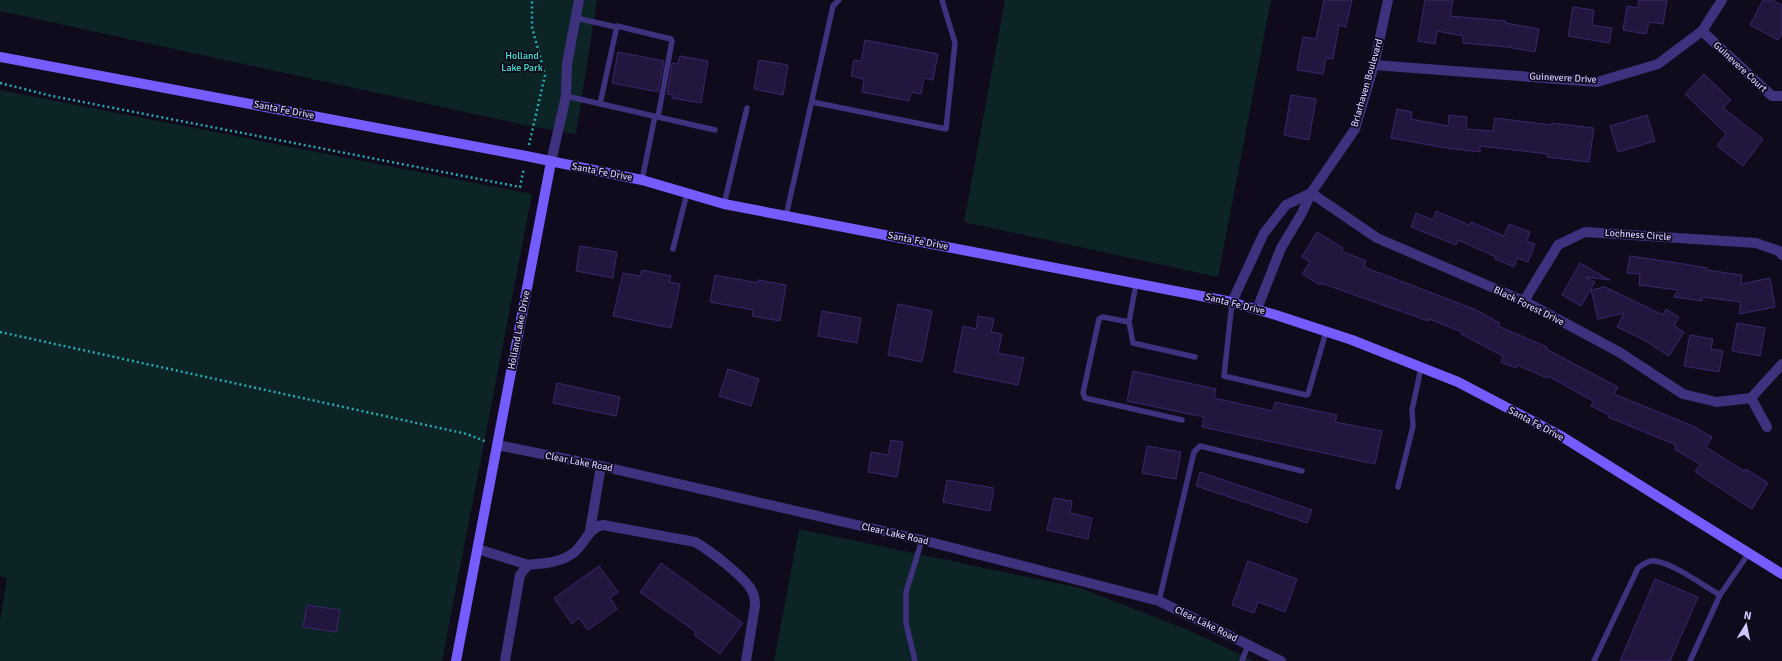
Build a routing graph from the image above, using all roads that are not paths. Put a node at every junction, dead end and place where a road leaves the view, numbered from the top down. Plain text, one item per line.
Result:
1 (579, 0) edge
2 (839, 0) edge
3 (942, 0) edge
4 (1388, 0) edge
5 (1722, 0) edge
6 (576, 18) junction
7 (616, 27) junction
8 (1702, 31) junction
9 (0, 57) edge
10 (1374, 65) junction
11 (566, 96) junction
12 (1782, 96) edge
13 (812, 102) junction
14 (600, 104) junction
15 (747, 108) dead end
16 (657, 117) junction
17 (715, 130) dead end
18 (551, 162) junction
19 (642, 180) junction
20 (687, 193) junction
21 (1311, 193) junction
22 (724, 204) junction
23 (786, 216) junction
24 (673, 249) dead end
25 (1782, 255) edge
26 (1136, 284) junction
27 (1524, 301) junction
28 (1232, 302) junction
29 (1257, 309) junction
30 (1129, 322) junction
31 (1326, 332) junction
32 (1195, 357) dead end
33 (1782, 364) edge
34 (1421, 368) junction
35 (1751, 398) junction
36 (1182, 420) dead end
37 (1767, 427) dead end
38 (497, 446) junction
39 (601, 466) junction
40 (1302, 471) dead end
41 (1398, 487) dead end
42 (590, 531) junction
43 (922, 540) junction
44 (478, 549) junction
45 (1749, 553) junction
46 (528, 565) junction
47 (1782, 574) edge
48 (1720, 595) junction
49 (1159, 601) junction
50 (1248, 645) junction
51 (456, 661) edge
52 (505, 661) edge
53 (746, 661) edge
54 (915, 661) edge
55 (1242, 661) edge
56 (1281, 661) edge
57 (1594, 661) edge
58 (1690, 661) edge

1 - 6 street, Holland Lake Drive
2 - 13 lane
3 - 13 lane
4 - 10 street, Briarhaven Boulevard
5 - 8 street, Guinevere Drive
6 - 7 lane
6 - 11 street, Holland Lake Drive
7 - 14 lane
7 - 16 lane
8 - 10 street, Guinevere Drive
8 - 12 street, Guinevere Court
9 - 18 main road, Santa Fe Drive
10 - 21 street, Briarhaven Boulevard
11 - 14 lane
11 - 18 street, Holland Lake Drive
13 - 23 lane
14 - 16 lane
15 - 22 lane
16 - 17 lane
16 - 19 lane
18 - 19 main road, Santa Fe Drive
18 - 38 main road, Holland Lake Drive
19 - 20 main road, Santa Fe Drive
20 - 22 main road, Santa Fe Drive
20 - 24 lane
21 - 27 street, Black Forest Drive
21 - 28 street
21 - 29 street, Briarhaven Boulevard
22 - 23 main road, Santa Fe Drive
23 - 26 main road, Santa Fe Drive
25 - 27 street, Lochness Circle
26 - 28 main road, Santa Fe Drive
26 - 30 lane
27 - 35 street, Black Forest Drive
28 - 29 main road, Santa Fe Drive
28 - 31 lane
29 - 31 main road, Santa Fe Drive
30 - 32 lane
30 - 36 lane
31 - 34 main road, Santa Fe Drive
33 - 35 street
34 - 41 lane
34 - 45 main road, Santa Fe Drive
35 - 37 street
38 - 39 street, Clear Lake Road
38 - 44 main road, Holland Lake Drive
39 - 42 street
39 - 43 street, Clear Lake Road
40 - 49 lane
42 - 46 street
42 - 53 street
43 - 49 street, Clear Lake Road
43 - 54 lane
44 - 46 street
44 - 51 main road, Holland Lake Drive
45 - 47 main road, Santa Fe Drive
45 - 48 lane
46 - 52 street
48 - 57 lane
48 - 58 lane
49 - 50 street, Clear Lake Road
50 - 55 lane
50 - 56 street, Clear Lake Road

